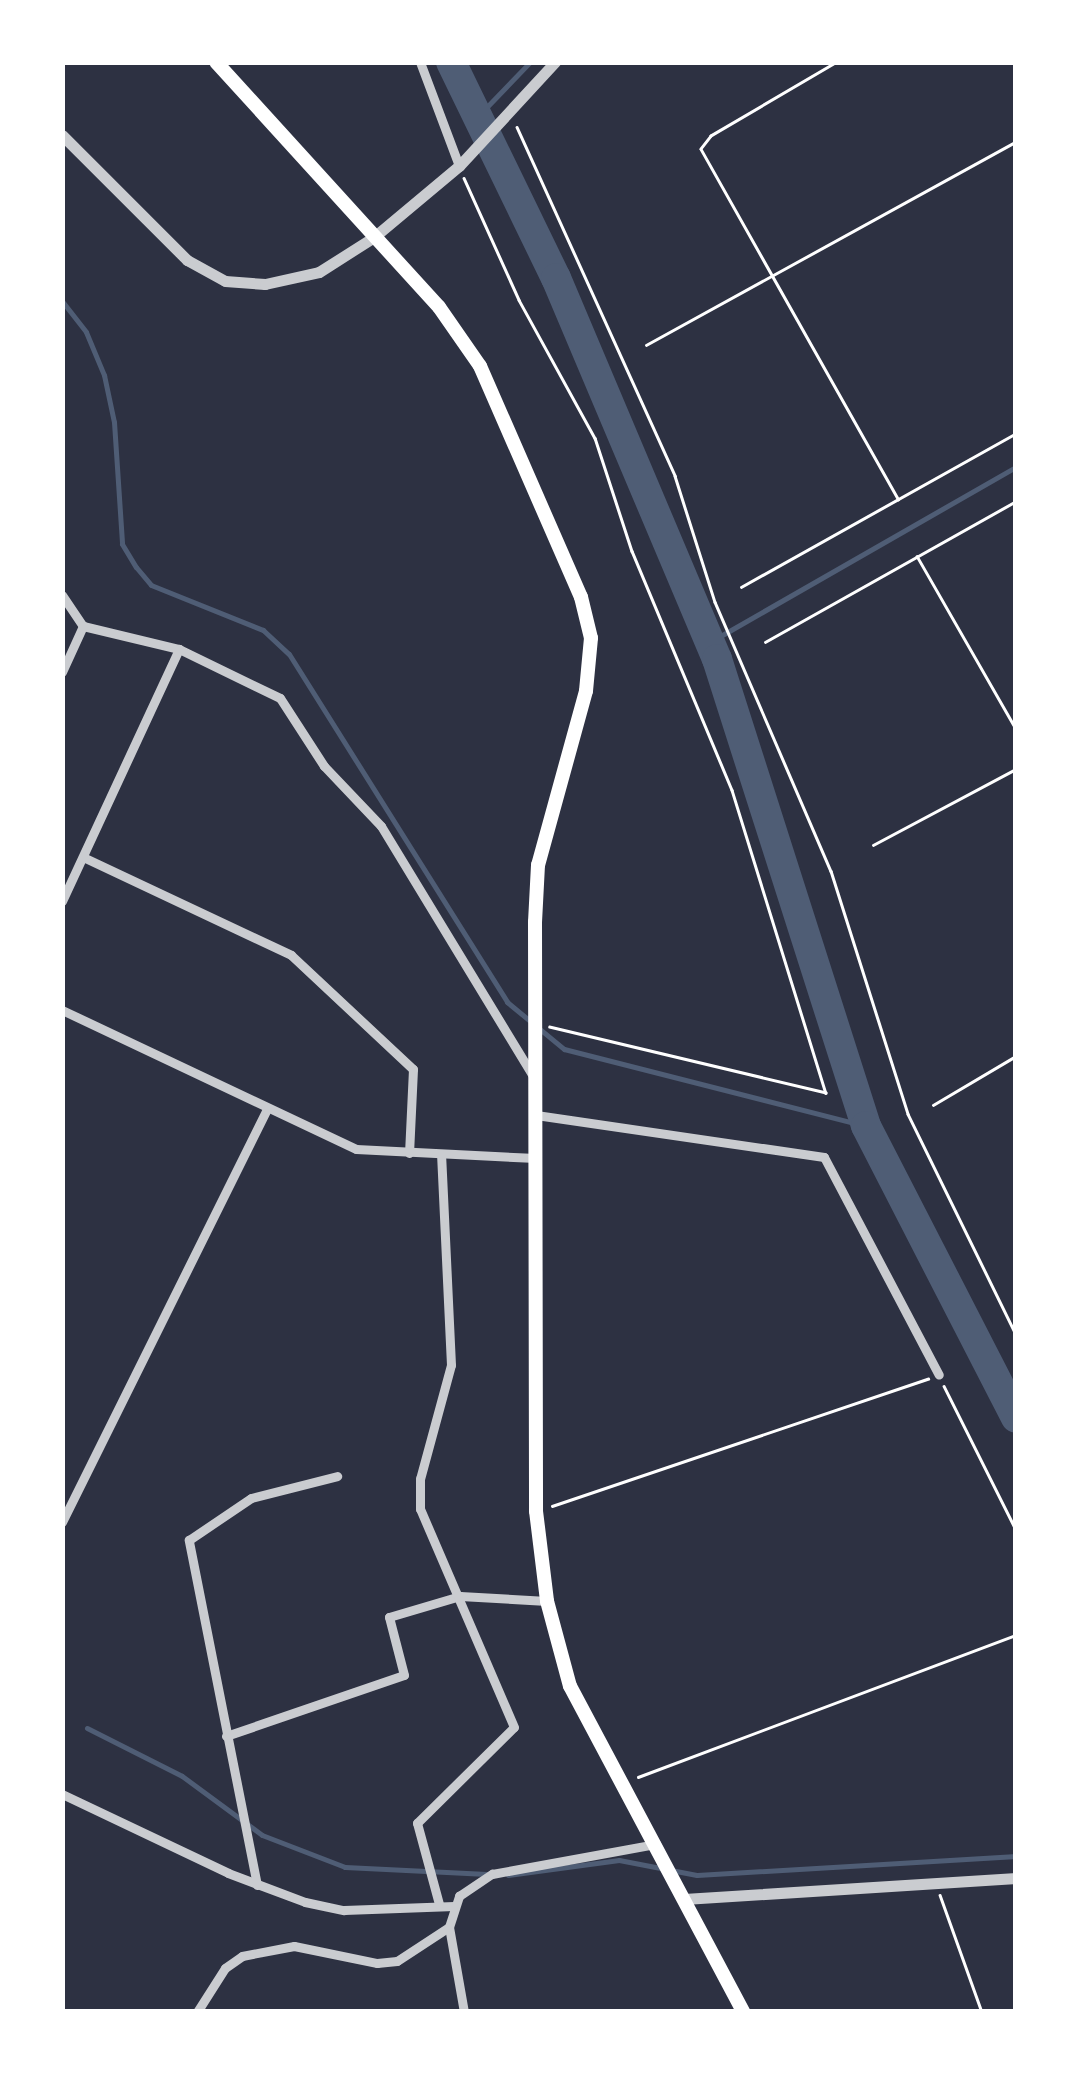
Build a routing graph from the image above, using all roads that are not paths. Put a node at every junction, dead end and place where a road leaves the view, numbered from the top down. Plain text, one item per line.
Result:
1 (216, 62) edge
2 (420, 62) edge
3 (555, 62) edge
4 (62, 135) edge
5 (459, 166) junction
6 (374, 237) junction
7 (62, 595) edge
8 (83, 626) junction
9 (179, 649) junction
10 (62, 672) edge
11 (83, 857) junction
12 (62, 901) edge
13 (62, 1010) edge
14 (535, 1080) junction
15 (267, 1108) junction
16 (536, 1115) junction
17 (408, 1153) junction
18 (440, 1155) junction
19 (536, 1158) junction
20 (939, 1375) road end
21 (337, 1476) dead end
22 (62, 1522) edge
23 (460, 1596) junction
24 (547, 1601) junction
25 (226, 1736) junction
26 (62, 1794) edge
27 (656, 1844) junction
28 (1016, 1878) edge
29 (256, 1885) junction
30 (684, 1899) junction
31 (439, 1904) junction
32 (454, 1906) junction
33 (449, 1927) junction
34 (197, 2012) edge
35 (464, 2012) edge
36 (743, 2012) edge

1 - 6 main road
2 - 5 street
3 - 5 street
4 - 6 street
5 - 6 street
6 - 14 main road
7 - 8 street
8 - 9 street
8 - 10 street
9 - 11 street
9 - 14 street
11 - 12 street
11 - 17 street
13 - 15 street
14 - 16 main road
15 - 17 street
15 - 22 street
16 - 19 main road
16 - 20 street
17 - 18 street
18 - 19 street
18 - 23 street
19 - 24 main road
21 - 25 street
23 - 24 street
23 - 25 street
23 - 31 street
24 - 27 main road
25 - 29 street
26 - 29 street
27 - 30 main road
27 - 32 street
28 - 30 street
29 - 31 street
30 - 36 main road
31 - 32 street
32 - 33 street
33 - 34 street
33 - 35 street

